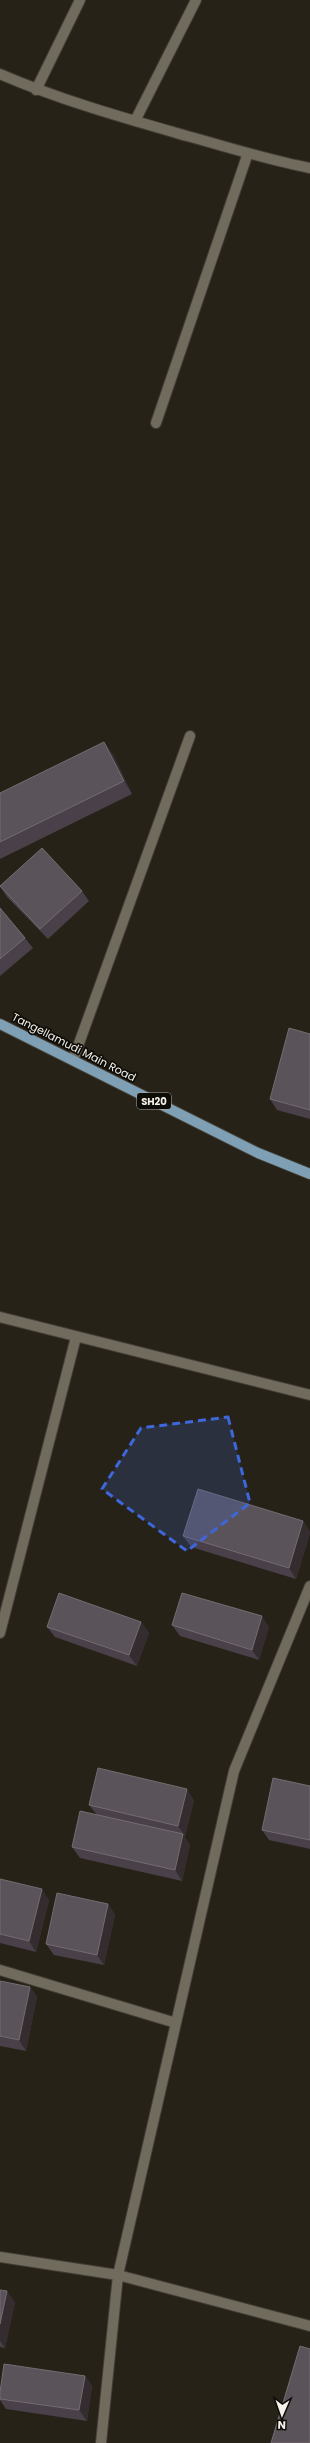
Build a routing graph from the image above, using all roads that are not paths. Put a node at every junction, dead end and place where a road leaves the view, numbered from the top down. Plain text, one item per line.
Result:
1 (80, 0) edge
2 (196, 0) edge
3 (0, 74) edge
4 (36, 90) junction
5 (135, 121) junction
6 (248, 153) junction
7 (310, 168) edge
8 (156, 423) dead end
9 (190, 736) dead end
10 (0, 1024) edge
11 (73, 1060) junction
12 (310, 1174) edge
13 (0, 1317) edge
14 (76, 1337) junction
15 (310, 1395) edge
16 (310, 1586) edge
17 (0, 1633) edge
18 (0, 1970) edge
19 (176, 2023) junction
20 (0, 2257) edge
21 (118, 2275) junction
22 (310, 2326) edge
23 (101, 2443) edge

1 - 4 street
2 - 5 street
3 - 4 street
4 - 5 street
5 - 6 street
6 - 7 street
6 - 8 street
9 - 11 street
10 - 11 main road, Tangellamudi Main Road / SH20
11 - 12 main road, Tangellamudi Main Road / SH20
13 - 14 street
14 - 15 street
14 - 17 street
16 - 19 street
18 - 19 street
19 - 21 street
20 - 21 street
21 - 22 street
21 - 23 street

